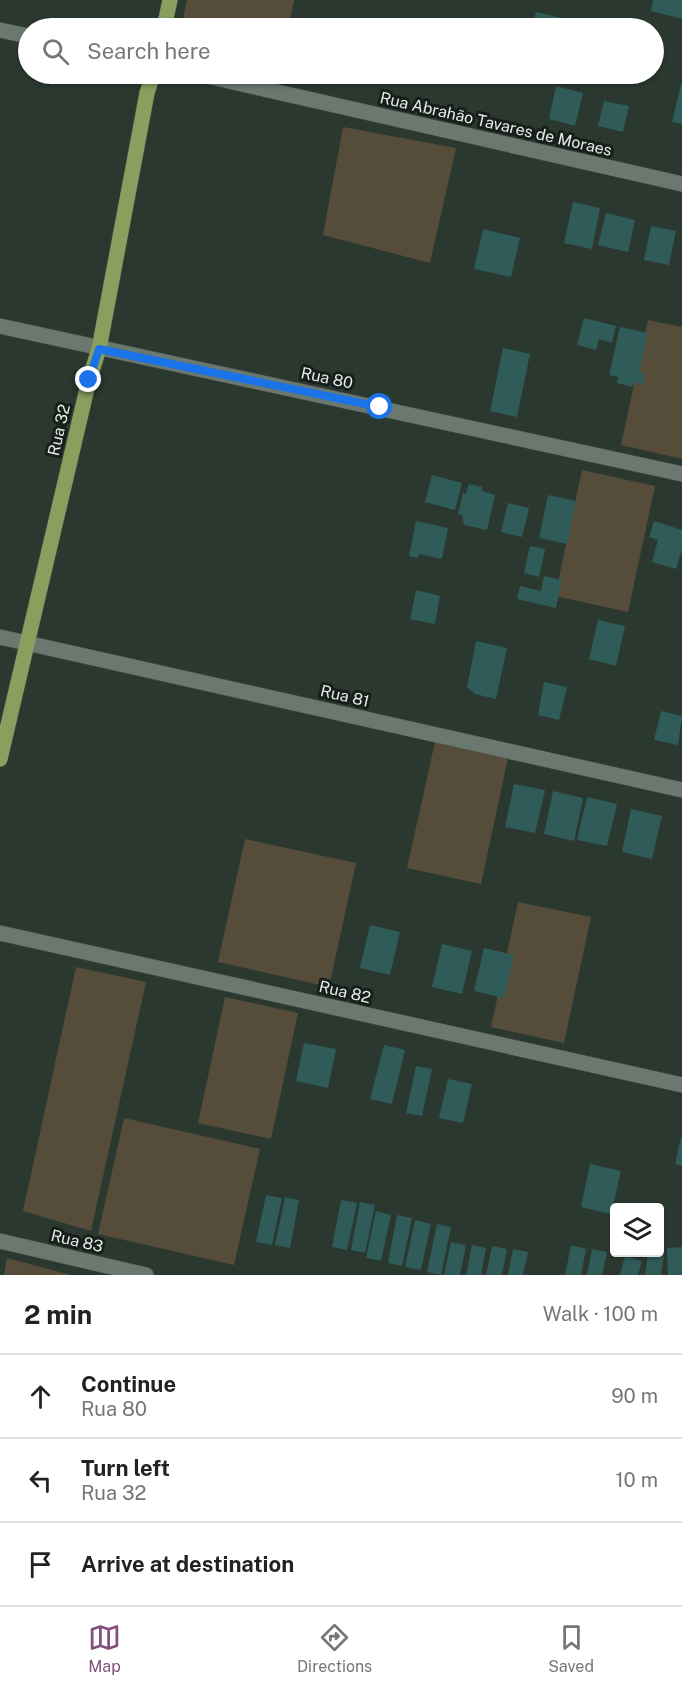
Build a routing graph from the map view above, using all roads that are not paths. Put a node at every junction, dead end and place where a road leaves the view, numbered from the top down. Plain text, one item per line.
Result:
1 (170, 0) edge
2 (166, 18) edge
3 (0, 30) edge
4 (18, 34) edge
5 (150, 84) edge
6 (242, 84) edge
7 (682, 184) edge
8 (0, 326) edge
9 (99, 349) junction
10 (682, 474) edge
11 (0, 637) edge
12 (28, 644) junction
13 (0, 759) edge
14 (682, 790) edge
15 (0, 933) edge
16 (682, 1084) edge
17 (0, 1241) edge
18 (146, 1275) edge

1 - 2 main road
3 - 4 street
5 - 9 main road, Rua 32
6 - 7 street, Rua Abrahão Tavares de Moraes
8 - 9 street, Rua 80
9 - 10 street, Rua 80
9 - 12 main road, Rua 32
11 - 12 street, Rua 81
12 - 13 main road, Rua 32
12 - 14 street, Rua 81
15 - 16 street, Rua 82
17 - 18 street, Rua 83

